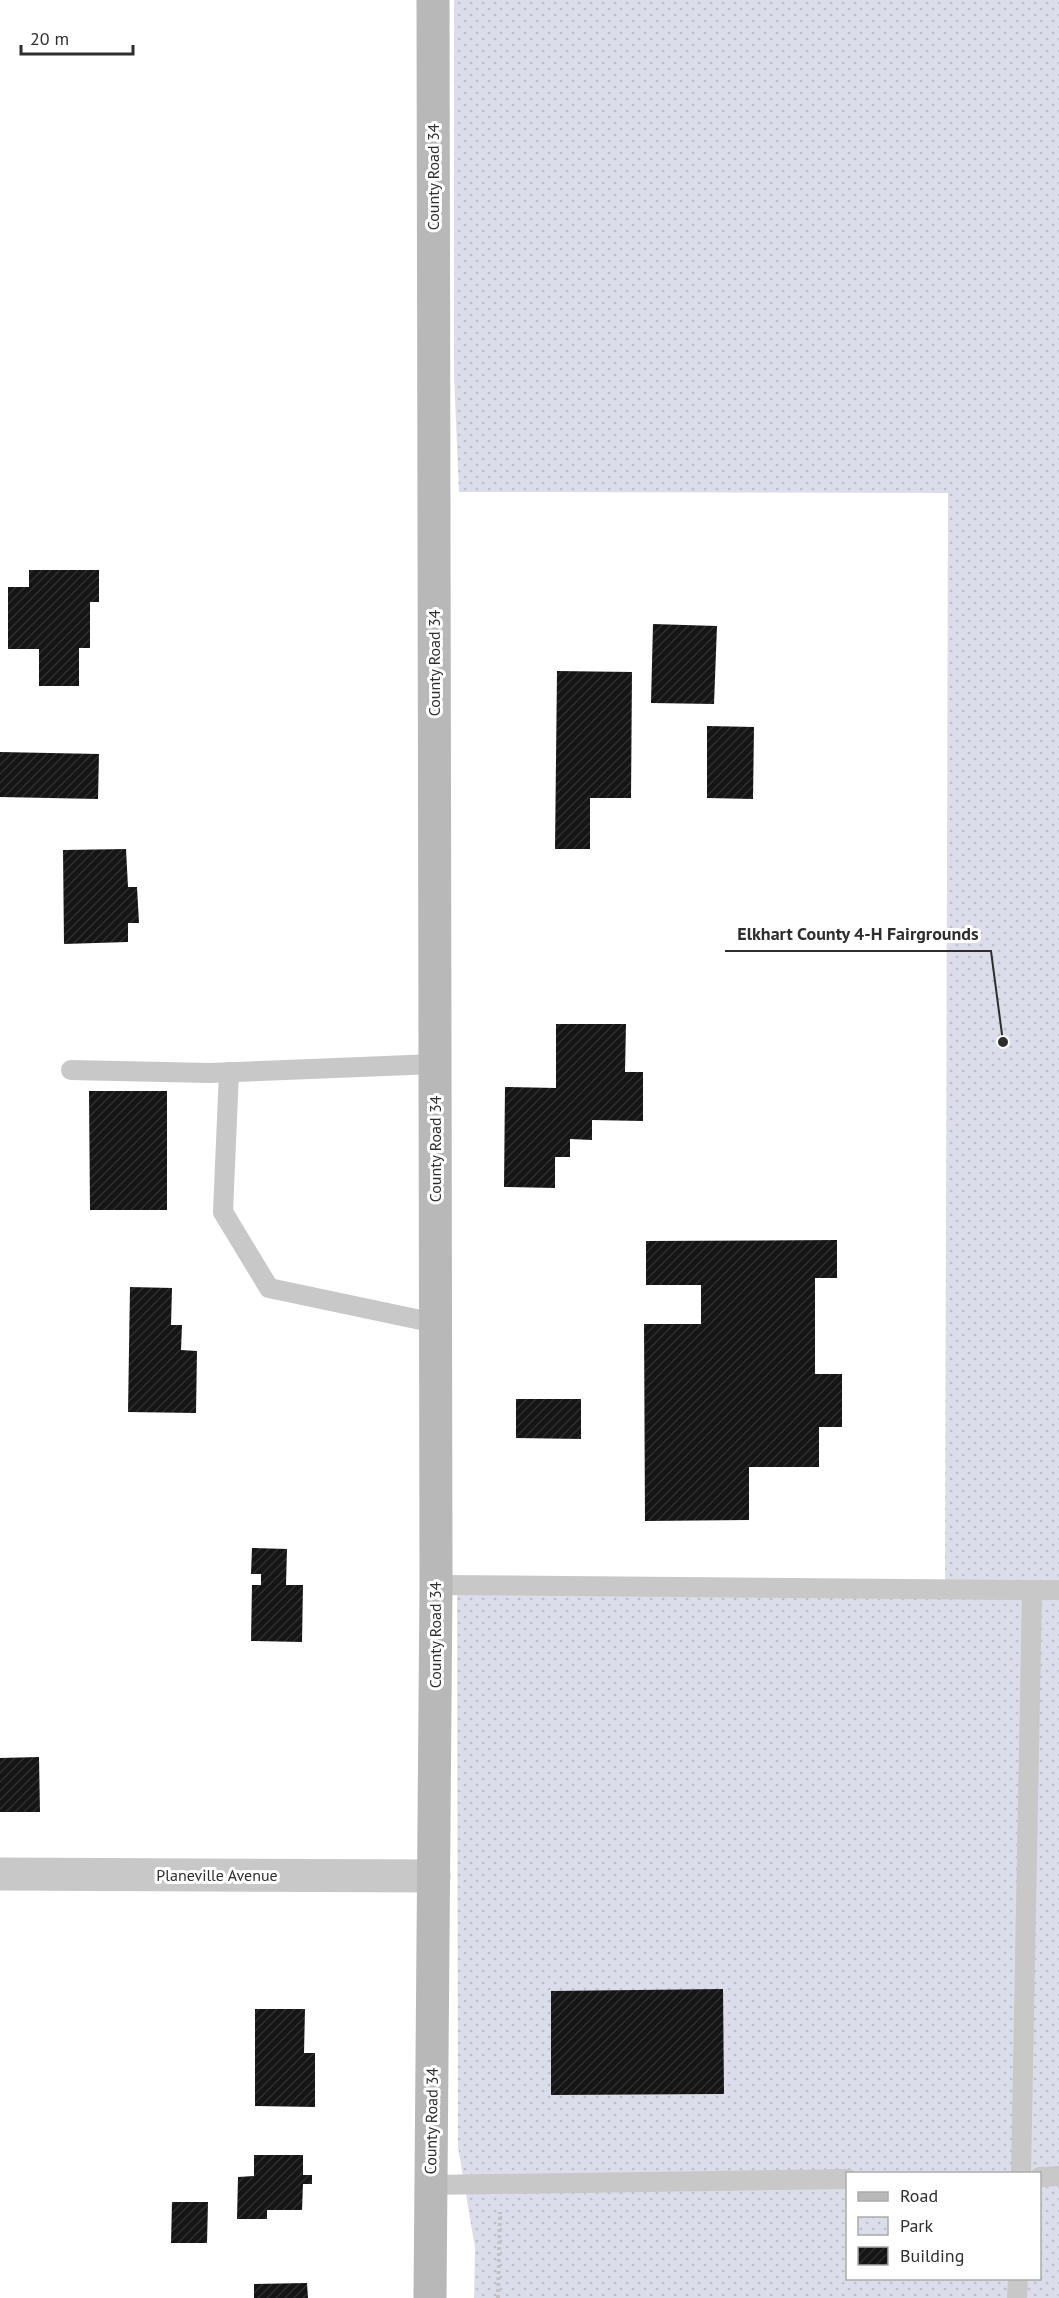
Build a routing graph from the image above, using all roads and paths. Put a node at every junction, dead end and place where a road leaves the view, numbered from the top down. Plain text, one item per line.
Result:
1 (433, 0) edge
2 (435, 1064) junction
3 (71, 1070) dead end
4 (229, 1072) junction
5 (435, 1323) junction
6 (436, 1584) junction
7 (1032, 1590) junction
8 (1059, 1590) edge
9 (0, 1874) edge
10 (434, 1875) junction
11 (1021, 2172) edge
12 (1041, 2176) edge
13 (1059, 2176) edge
14 (846, 2179) edge
15 (500, 2184) junction
16 (431, 2185) junction
17 (1018, 2280) edge
18 (430, 2298) edge
19 (498, 2298) edge
20 (1017, 2298) edge

1 - 2 street, County Road 34
2 - 4 lane
2 - 5 street, County Road 34
3 - 4 lane
4 - 5 lane
5 - 6 street, County Road 34
6 - 7 lane
6 - 10 street, County Road 34
7 - 8 lane
7 - 11 lane
9 - 10 street, Planeville Avenue
10 - 16 street, County Road 34
12 - 13 lane
14 - 15 lane
15 - 16 lane
15 - 19 path
16 - 18 street, County Road 34
17 - 20 lane

